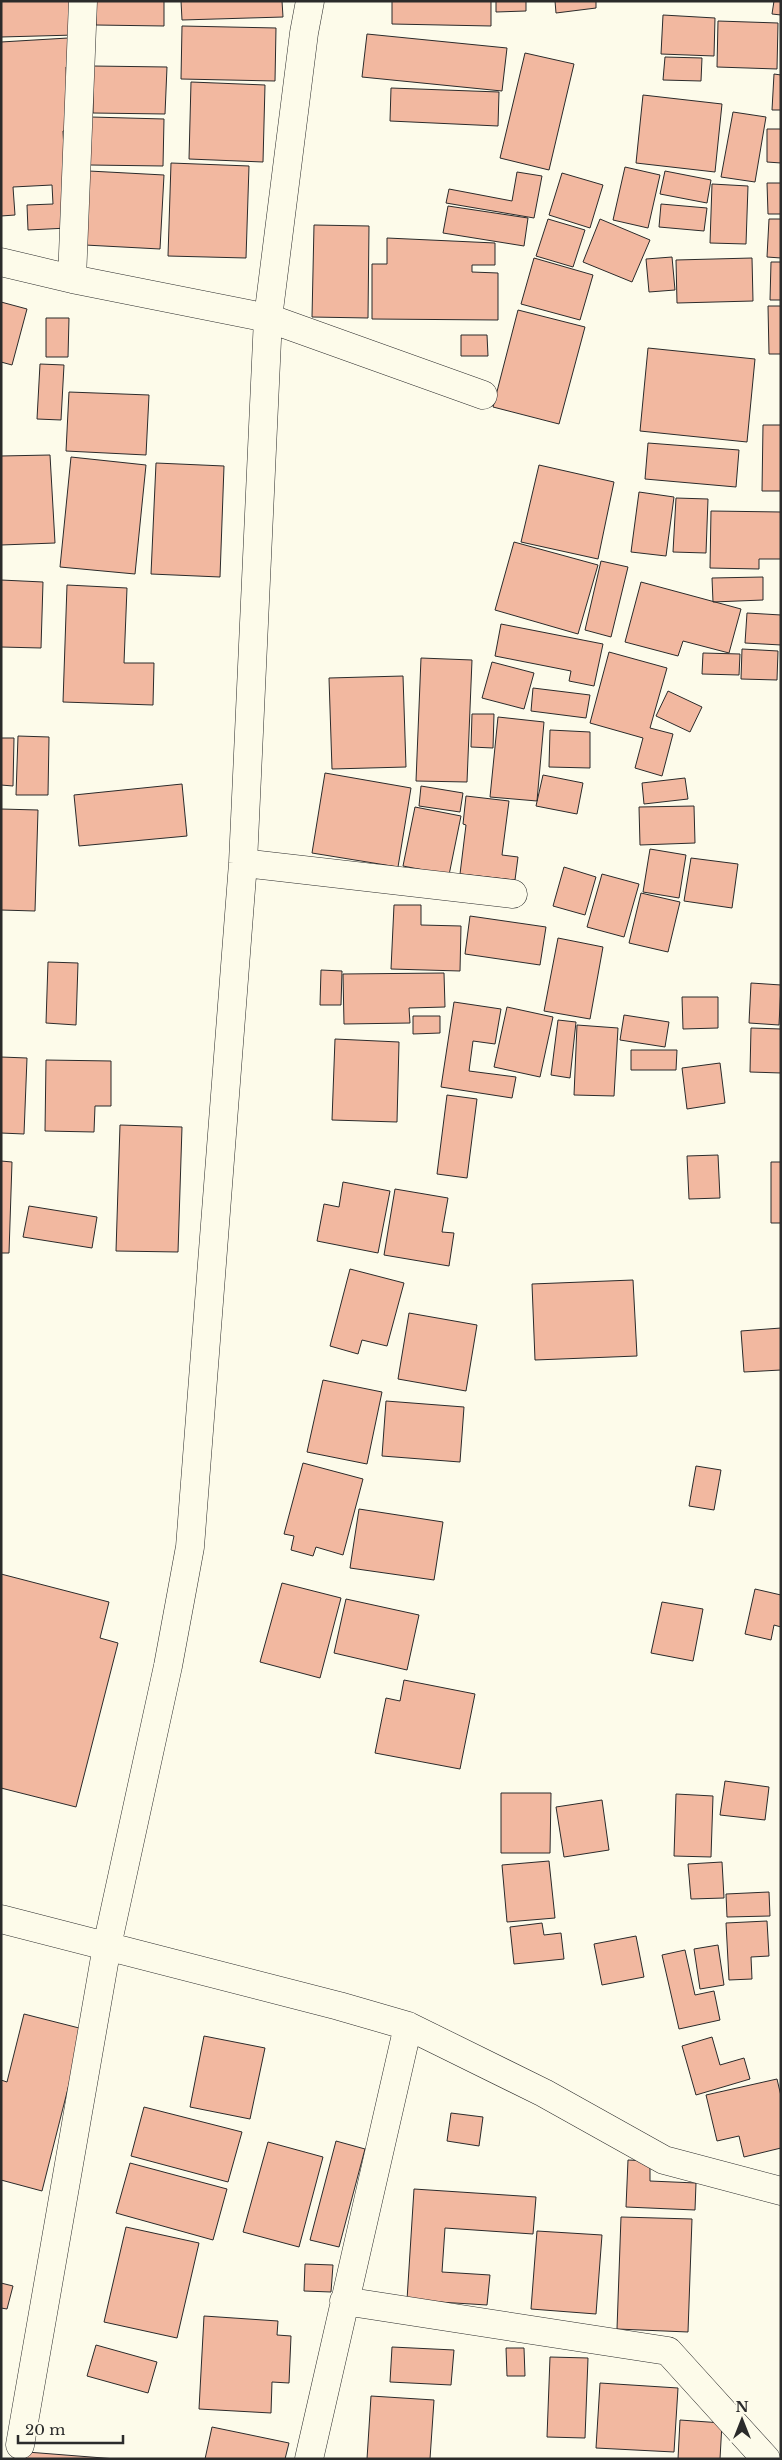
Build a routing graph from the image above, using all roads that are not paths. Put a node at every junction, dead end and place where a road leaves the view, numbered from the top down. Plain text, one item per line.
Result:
1 (83, 1) edge
2 (310, 1) edge
3 (1, 262) edge
4 (72, 279) junction
5 (268, 318) junction
6 (483, 395) dead end
7 (243, 863) junction
8 (513, 894) dead end
9 (1, 1919) edge
10 (106, 1946) junction
11 (408, 2026) junction
12 (781, 2191) edge
13 (344, 2301) junction
14 (20, 2445) dead end
15 (309, 2459) edge
16 (766, 2459) edge

1 - 4 street
2 - 5 street
3 - 4 street
4 - 5 street
5 - 6 street
5 - 7 street
7 - 8 street
7 - 10 street
9 - 10 street
10 - 11 street
10 - 14 street
11 - 12 street
11 - 13 street
13 - 15 street
13 - 16 street

